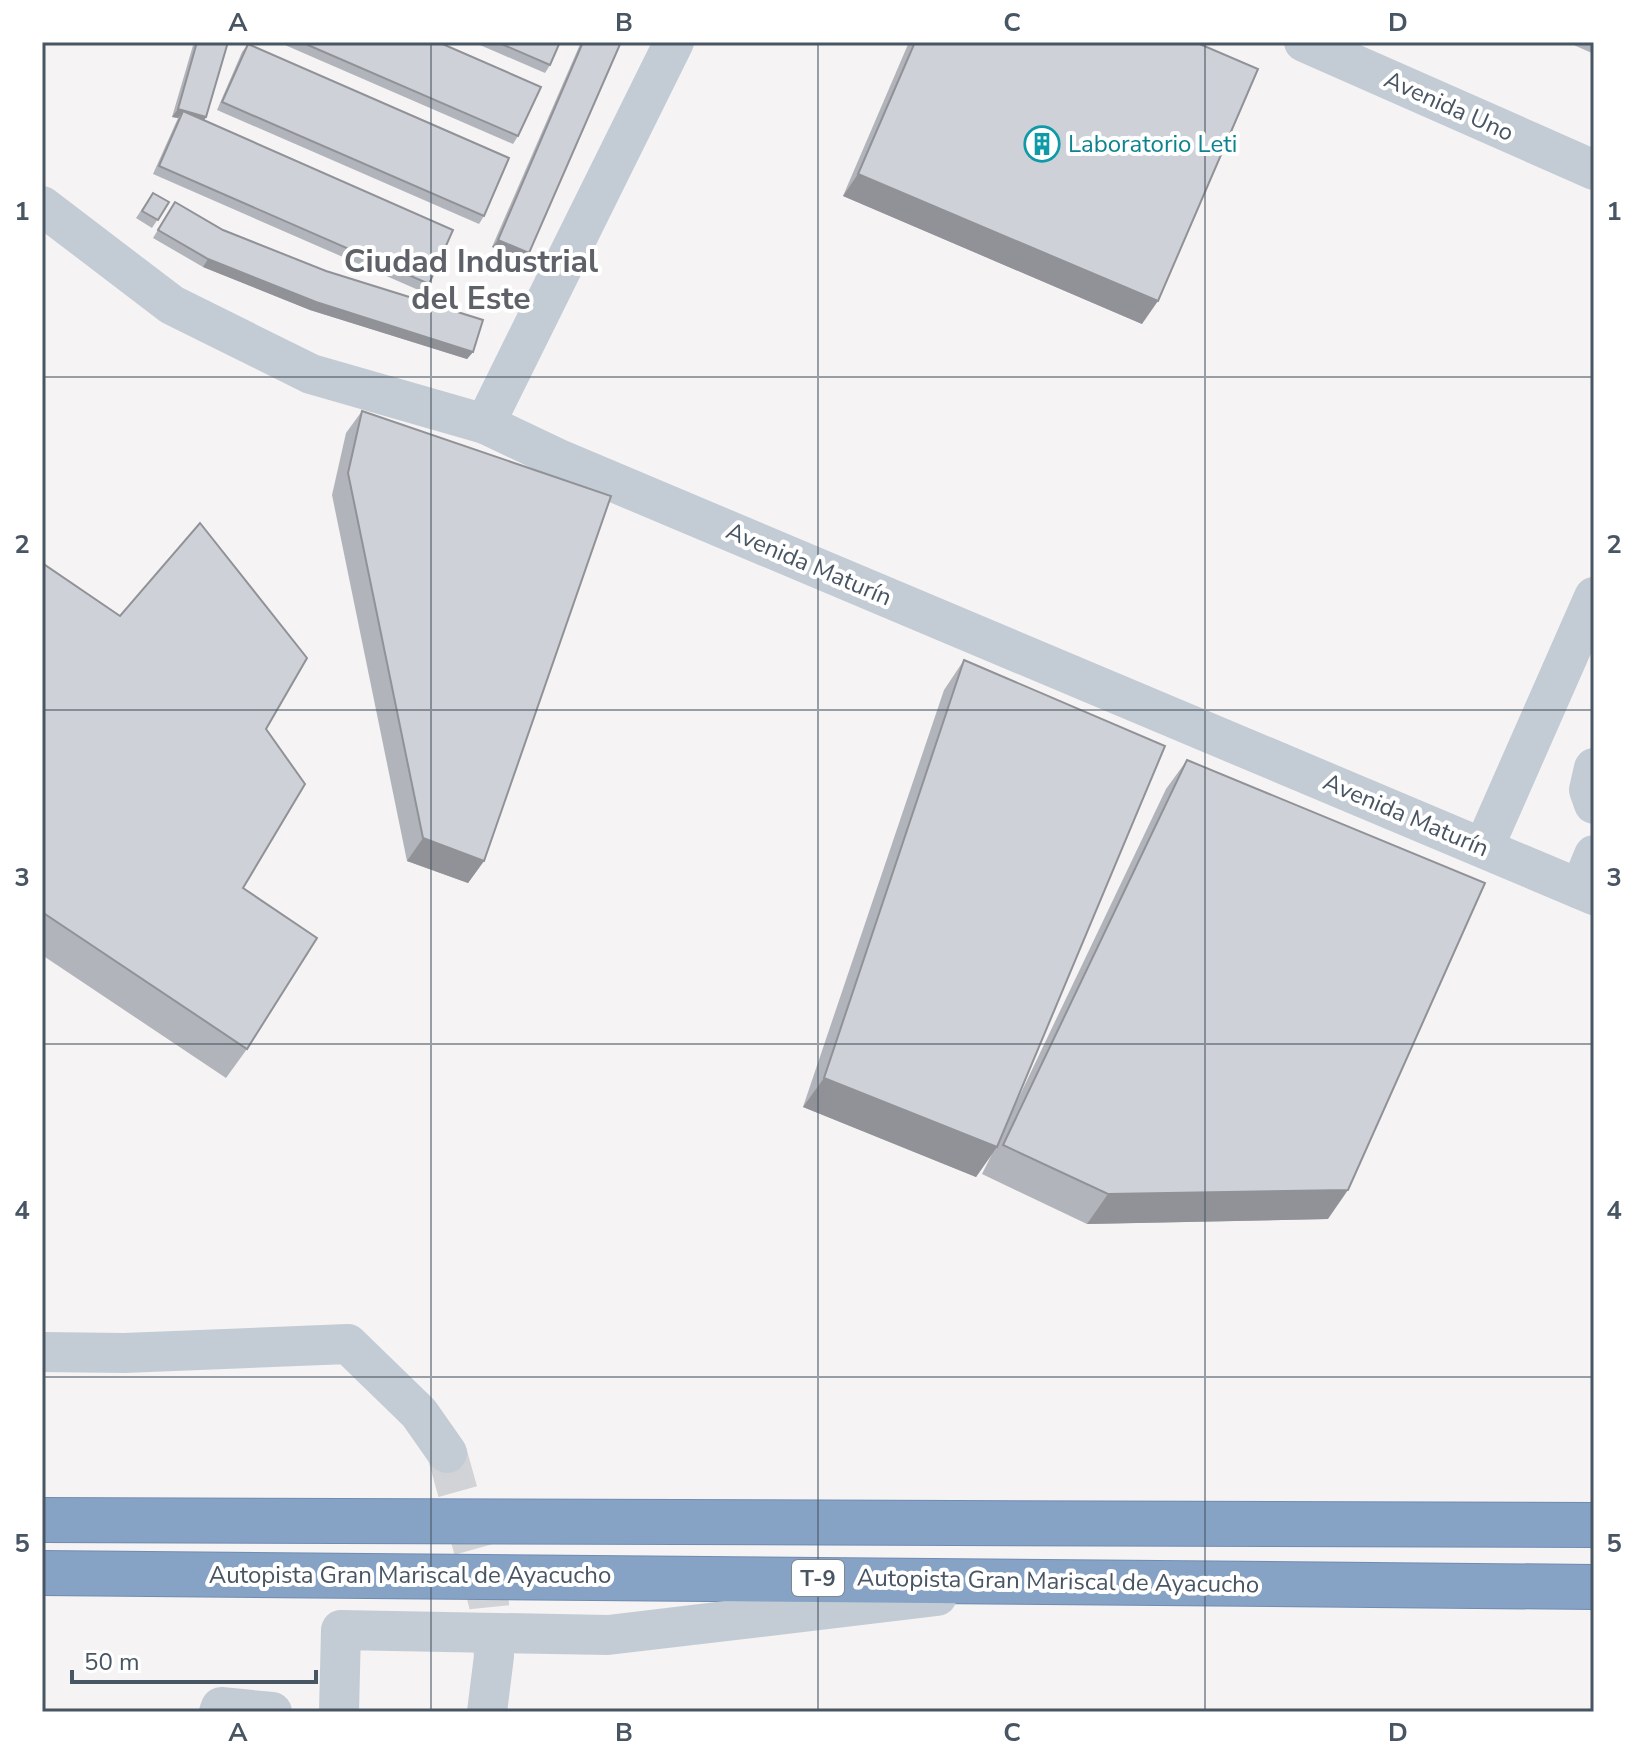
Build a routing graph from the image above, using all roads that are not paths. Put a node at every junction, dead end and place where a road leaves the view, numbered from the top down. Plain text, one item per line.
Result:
1 (674, 42) edge
2 (1304, 42) edge
3 (1594, 170) edge
4 (42, 206) edge
5 (485, 424) junction
6 (1594, 597) edge
7 (1594, 768) edge
8 (1594, 804) edge
9 (1484, 847) junction
10 (1589, 880) edge
11 (42, 1352) edge
12 (447, 1453) tunnel mouth
13 (42, 1520) edge
14 (1594, 1525) edge
15 (42, 1573) edge
16 (1072, 1581) junction
17 (1594, 1587) edge
18 (494, 1656) tunnel mouth
19 (219, 1712) edge
20 (272, 1712) edge
21 (339, 1712) edge
22 (487, 1712) edge

1 - 5 street
2 - 3 street, Avenida Uno
4 - 5 street, Avenida Maturín
5 - 9 street, Avenida Maturín
6 - 9 street
7 - 8 street
9 - 10 street, Avenida Maturín
11 - 12 street
13 - 14 highway
15 - 16 highway, Autopista Gran Mariscal de Ayacucho / T-9
16 - 17 highway, Autopista Gran Mariscal de Ayacucho / T-9
16 - 21 street
18 - 22 street
19 - 20 street

